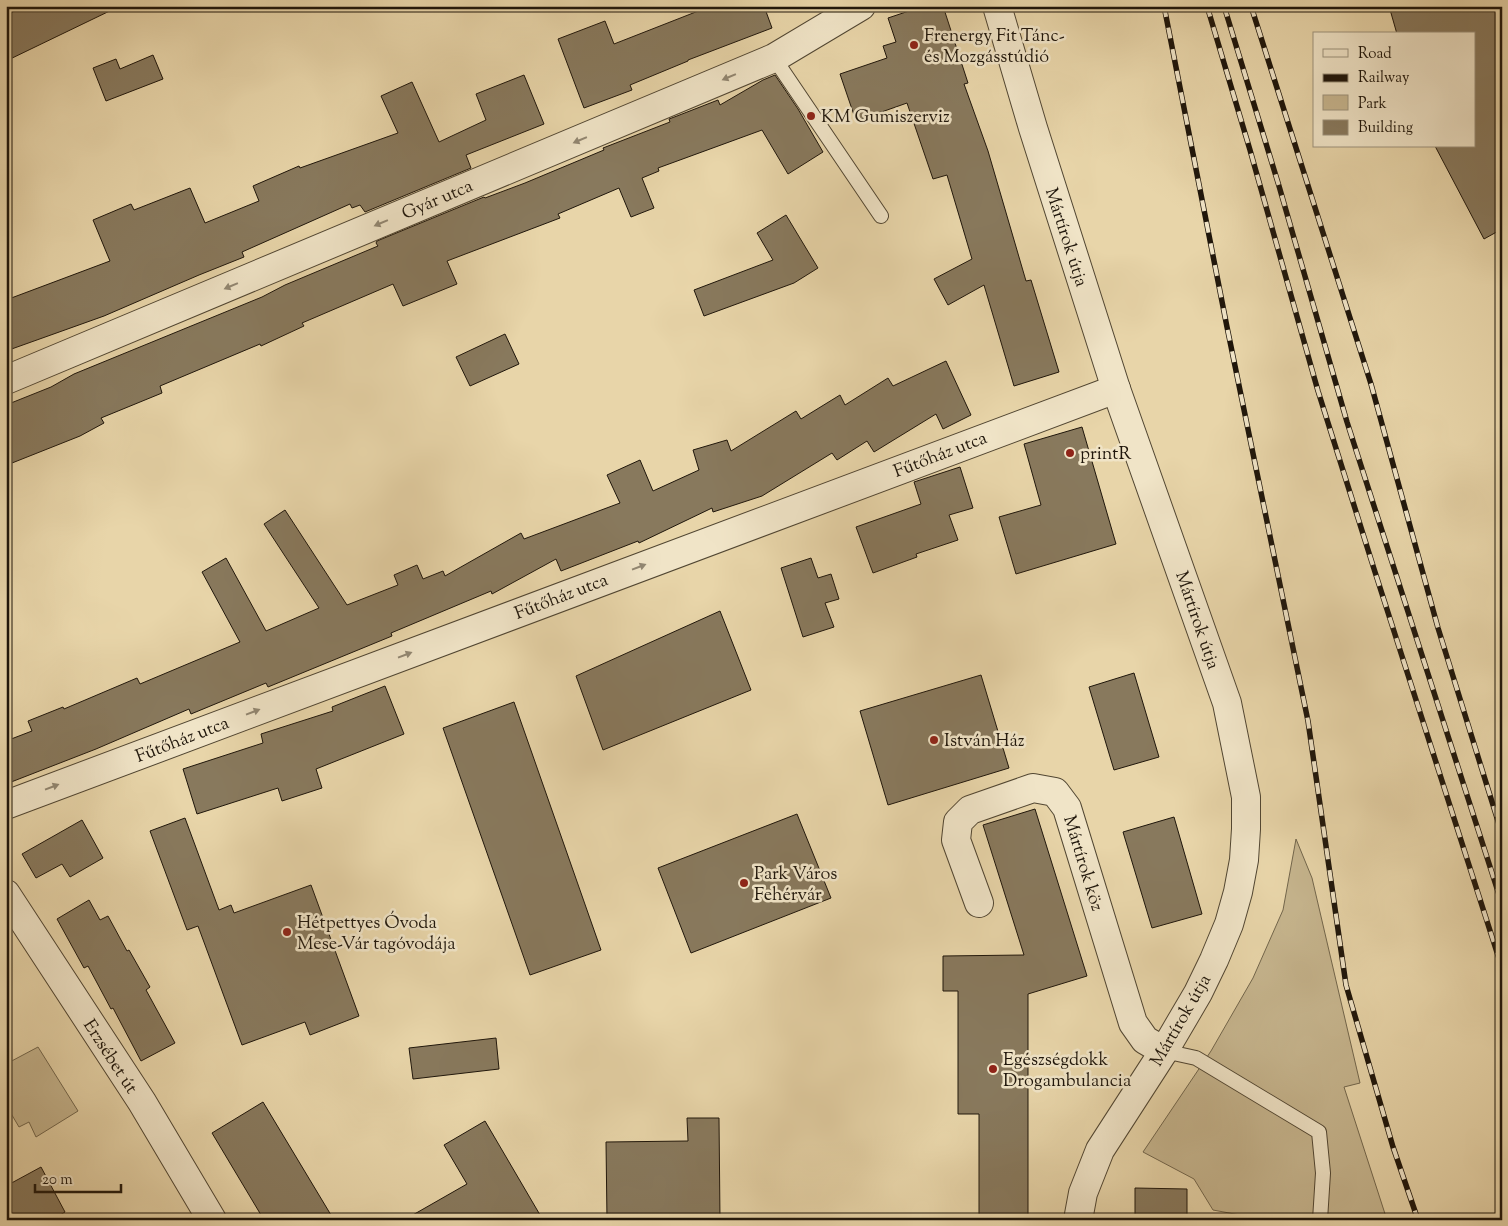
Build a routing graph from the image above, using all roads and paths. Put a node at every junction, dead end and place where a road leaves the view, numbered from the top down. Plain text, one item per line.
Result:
1 (861, 6) edge
2 (996, 6) edge
3 (774, 58) junction
4 (881, 216) dead end
5 (6, 380) edge
6 (1116, 389) junction
7 (6, 805) edge
8 (6, 894) edge
9 (979, 903) dead end
10 (1164, 1051) junction
11 (212, 1220) edge
12 (1078, 1220) edge
13 (1320, 1220) edge

1 - 3 street, Gyár utca
2 - 6 street, Mártírok útja
3 - 4 lane
3 -> 5 street, Gyár utca
7 -> 6 street, Fűtőház utca
6 - 10 street, Mártírok útja
8 - 11 street, Erzsébet út
9 - 10 street, Mártírok köz
10 - 12 street, Mártírok útja
10 - 13 lane

